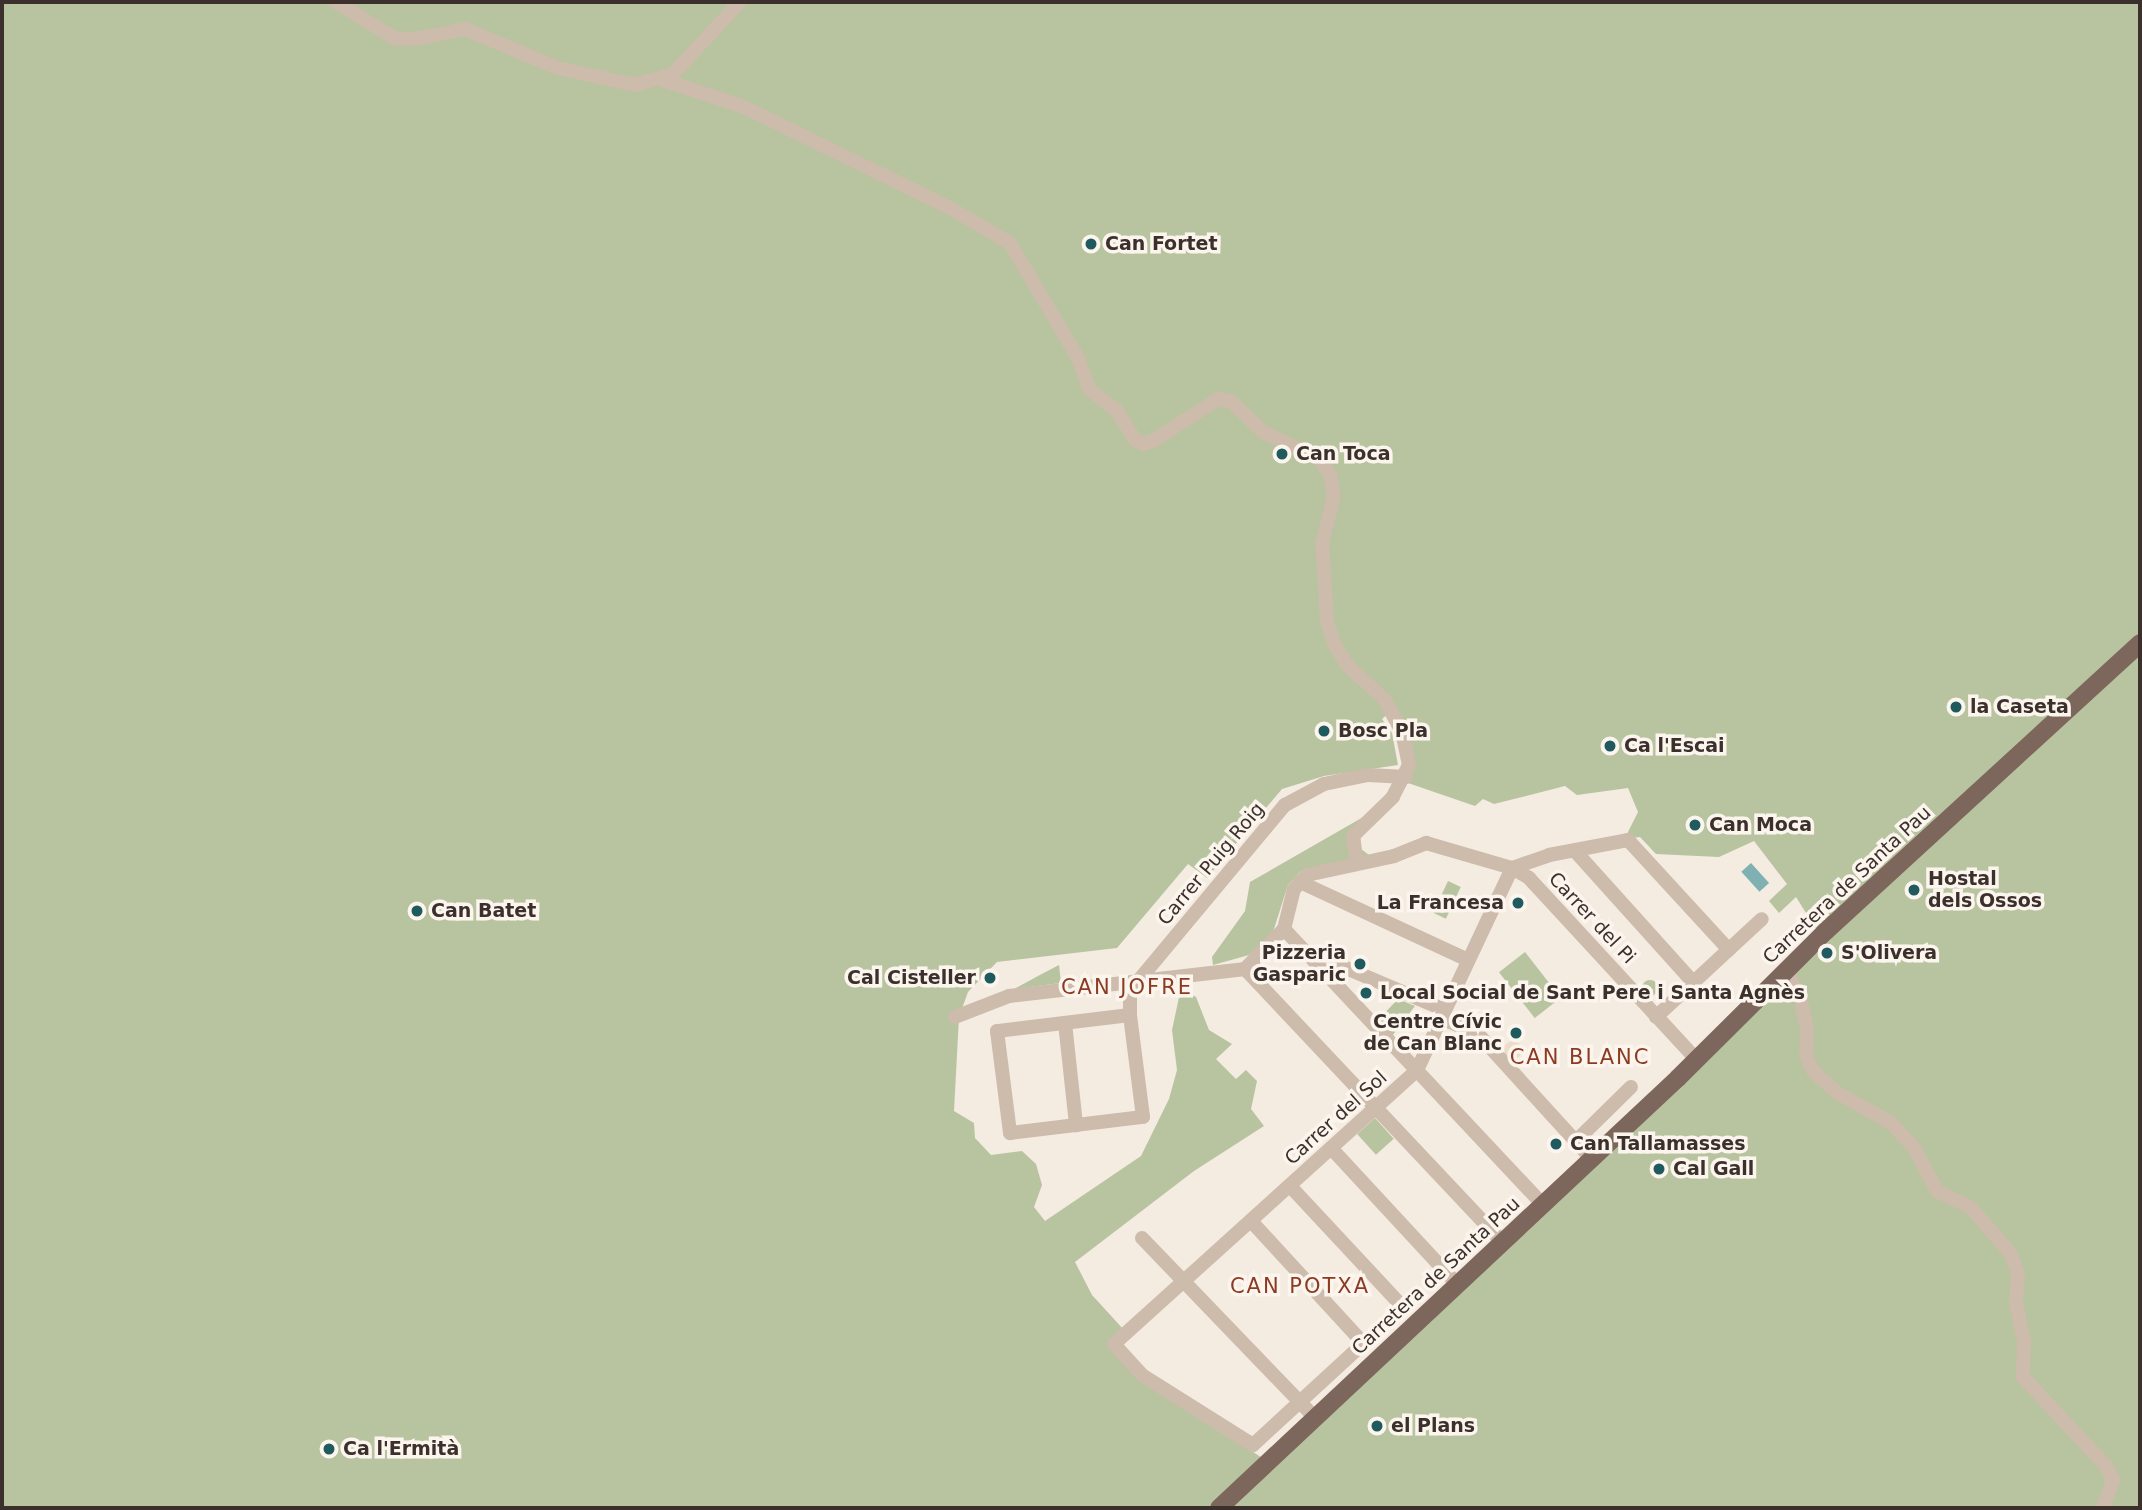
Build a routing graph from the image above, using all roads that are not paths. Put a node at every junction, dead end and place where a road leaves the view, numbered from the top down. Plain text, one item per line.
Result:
1 (336, 2) edge
2 (740, 2) edge
3 (660, 79) junction
4 (2140, 643) edge
5 (1406, 777) junction
6 (1575, 851) junction
7 (1357, 863) junction
8 (1512, 868) junction
9 (1300, 882) junction
10 (1762, 919) dead end
11 (1284, 929) junction
12 (1729, 950) junction
13 (1308, 952) junction
14 (1468, 960) junction
15 (1245, 969) junction
16 (1785, 970) junction
17 (1139, 980) junction
18 (1693, 982) junction
19 (1443, 1014) junction
20 (1130, 1016) junction
21 (956, 1017) dead end
22 (1657, 1017) junction
23 (1065, 1023) junction
24 (1697, 1060) junction
25 (1417, 1070) junction
26 (1631, 1087) dead end
27 (1377, 1107) junction
28 (1076, 1125) junction
29 (1576, 1141) junction
30 (1331, 1148) junction
31 (1591, 1158) junction
32 (1290, 1186) junction
33 (1542, 1205) junction
34 (1251, 1221) junction
35 (1142, 1238) dead end
36 (1502, 1242) junction
37 (1184, 1282) junction
38 (1457, 1284) junction
39 (1363, 1343) junction
40 (1298, 1401) junction
41 (1315, 1418) junction
42 (1219, 1508) edge
43 (2103, 1508) edge

1 - 3 street
2 - 3 street
3 - 5 street
4 - 16 main road, Carretera de Santa Pau
5 - 7 street
5 - 17 street, Carrer Puig Roig
6 - 8 street
6 - 12 street
6 - 18 street
7 - 8 street
7 - 9 street
8 - 14 street, Carrer del Sol
8 - 22 street, Carrer del Pi
9 - 11 street
9 - 14 street
10 - 12 street
11 - 13 street
11 - 15 street
12 - 18 street
13 - 19 street
13 - 25 street
14 - 19 street, Carrer del Sol
15 - 17 street
15 - 27 street
16 - 24 main road, Carretera de Santa Pau
16 - 43 street
17 - 20 street, Carrer Puig Roig
17 - 21 street
18 - 22 street
19 - 25 street, Carrer del Sol
19 - 29 street
20 - 23 street
20 - 28 street, Carrer Puig Roig
22 - 24 street, Carrer del Pi
23 - 28 street
23 - 28 street
24 - 31 main road, Carretera de Santa Pau
25 - 27 street, Carrer del Sol
25 - 33 street
26 - 29 street
27 - 30 street, Carrer del Sol
27 - 36 street
29 - 31 street
30 - 32 street, Carrer del Sol
30 - 38 street
31 - 33 main road, Carretera de Santa Pau
32 - 34 street, Carrer del Sol
32 - 39 street
33 - 36 main road, Carretera de Santa Pau
34 - 37 street, Carrer del Sol
34 - 39 street
35 - 37 street
36 - 38 main road, Carretera de Santa Pau
37 - 40 street
37 - 40 street, Carrer del Sol
38 - 41 main road, Carretera de Santa Pau
39 - 40 street
40 - 41 street
41 - 42 main road, Carretera de Santa Pau

